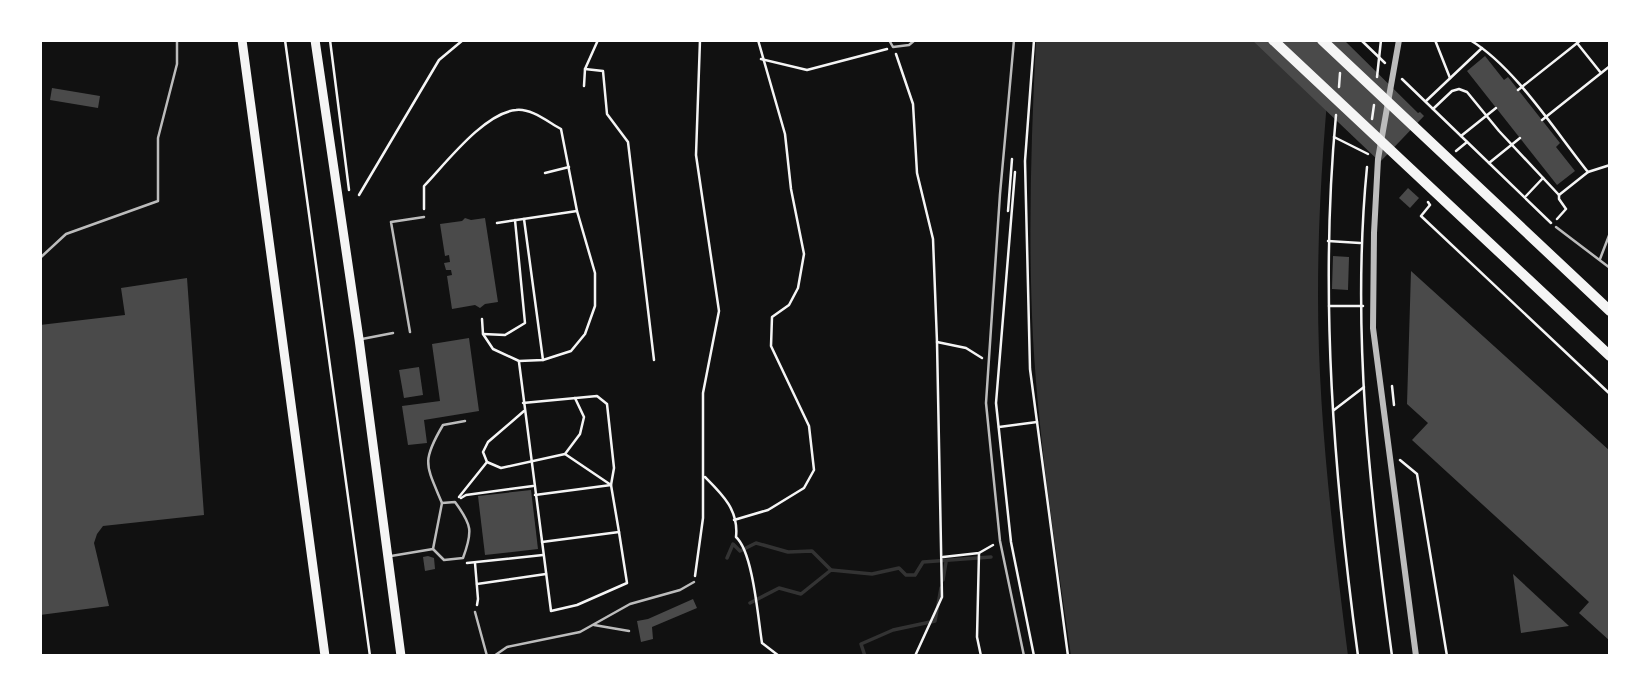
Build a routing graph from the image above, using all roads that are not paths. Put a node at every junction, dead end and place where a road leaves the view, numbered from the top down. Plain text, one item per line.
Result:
1 (177, 40) edge
2 (242, 40) edge
3 (315, 40) edge
4 (889, 40) edge
5 (915, 40) edge
6 (1014, 40) edge
7 (1273, 40) edge
8 (1322, 40) edge
9 (1399, 40) edge
10 (424, 218) road end
11 (1556, 227) road end
12 (1610, 233) edge
13 (40, 258) edge
14 (1600, 260) junction
15 (1610, 268) edge
16 (1610, 311) edge
17 (410, 332) dead end
18 (393, 333) dead end
19 (359, 339) junction
20 (1610, 356) edge
21 (465, 421) dead end
22 (442, 503) junction
23 (433, 549) junction
24 (388, 556) junction
25 (694, 583) road end
26 (475, 612) road end
27 (594, 625) junction
28 (629, 631) dead end
29 (326, 656) edge
30 (401, 656) edge
31 (487, 656) edge
32 (494, 656) edge
33 (1029, 656) edge
34 (1416, 656) edge

1 - 13 lane
2 - 29 main road
3 - 19 main road
4 - 5 lane
6 - 33 lane
7 - 20 main road
8 - 16 main road
9 - 34 street
10 - 17 lane
11 - 14 lane
12 - 14 lane
14 - 15 lane
18 - 19 lane
19 - 24 main road
21 - 22 lane
22 - 23 lane
22 - 23 lane
23 - 24 lane
24 - 30 main road
25 - 27 lane
26 - 31 lane
27 - 28 lane
27 - 32 lane

